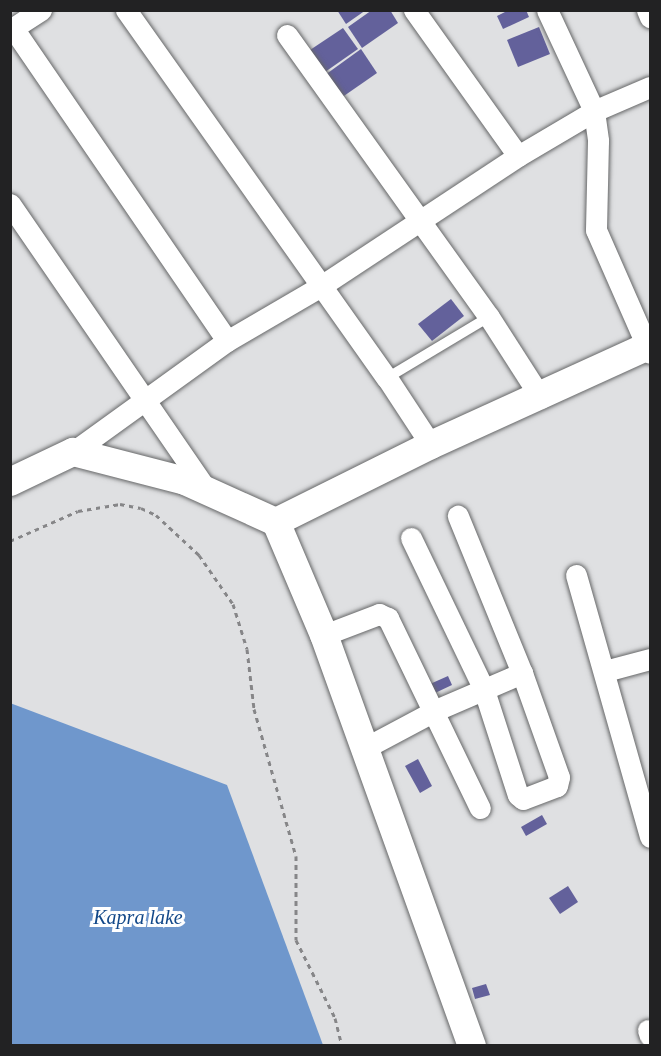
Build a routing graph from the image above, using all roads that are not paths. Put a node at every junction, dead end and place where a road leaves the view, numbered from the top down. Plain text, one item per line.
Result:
1 (42, 10) edge
2 (126, 10) edge
3 (414, 10) edge
4 (547, 10) edge
5 (647, 10) edge
6 (651, 17) edge
7 (12, 29) edge
8 (287, 35) dead end
9 (651, 87) edge
10 (594, 111) junction
11 (518, 156) junction
12 (10, 204) edge
13 (420, 221) junction
14 (321, 286) junction
15 (489, 318) junction
16 (227, 341) junction
17 (650, 348) edge
18 (387, 378) junction
19 (541, 398) junction
20 (146, 400) junction
21 (431, 445) junction
22 (73, 452) junction
23 (10, 482) edge
24 (206, 489) junction
25 (458, 516) dead end
26 (276, 522) junction
27 (411, 538) dead end
28 (576, 575) dead end
29 (324, 635) junction
30 (651, 658) edge
31 (605, 671) junction
32 (522, 673) junction
33 (484, 690) junction
34 (436, 710) junction
35 (363, 749) junction
36 (480, 808) dead end
37 (651, 837) edge
38 (472, 1046) edge

1 - 7 street
2 - 14 street
3 - 11 street
4 - 10 street
5 - 6 street
7 - 16 street
8 - 13 street
9 - 10 street
10 - 11 street
10 - 17 street
11 - 13 street
12 - 20 street
13 - 14 street
13 - 15 street
14 - 16 street
14 - 18 street
15 - 18 lane
15 - 19 street
16 - 20 street
17 - 19 street
18 - 21 street
19 - 21 street
20 - 22 street
20 - 24 street
21 - 26 street
22 - 23 street
22 - 24 street
24 - 26 street
25 - 32 street
26 - 29 street
27 - 33 street
28 - 31 street
29 - 34 street
29 - 35 street
30 - 31 street
31 - 37 street
32 - 33 street
32 - 33 street
33 - 34 street
34 - 35 street
34 - 36 street
35 - 38 street

